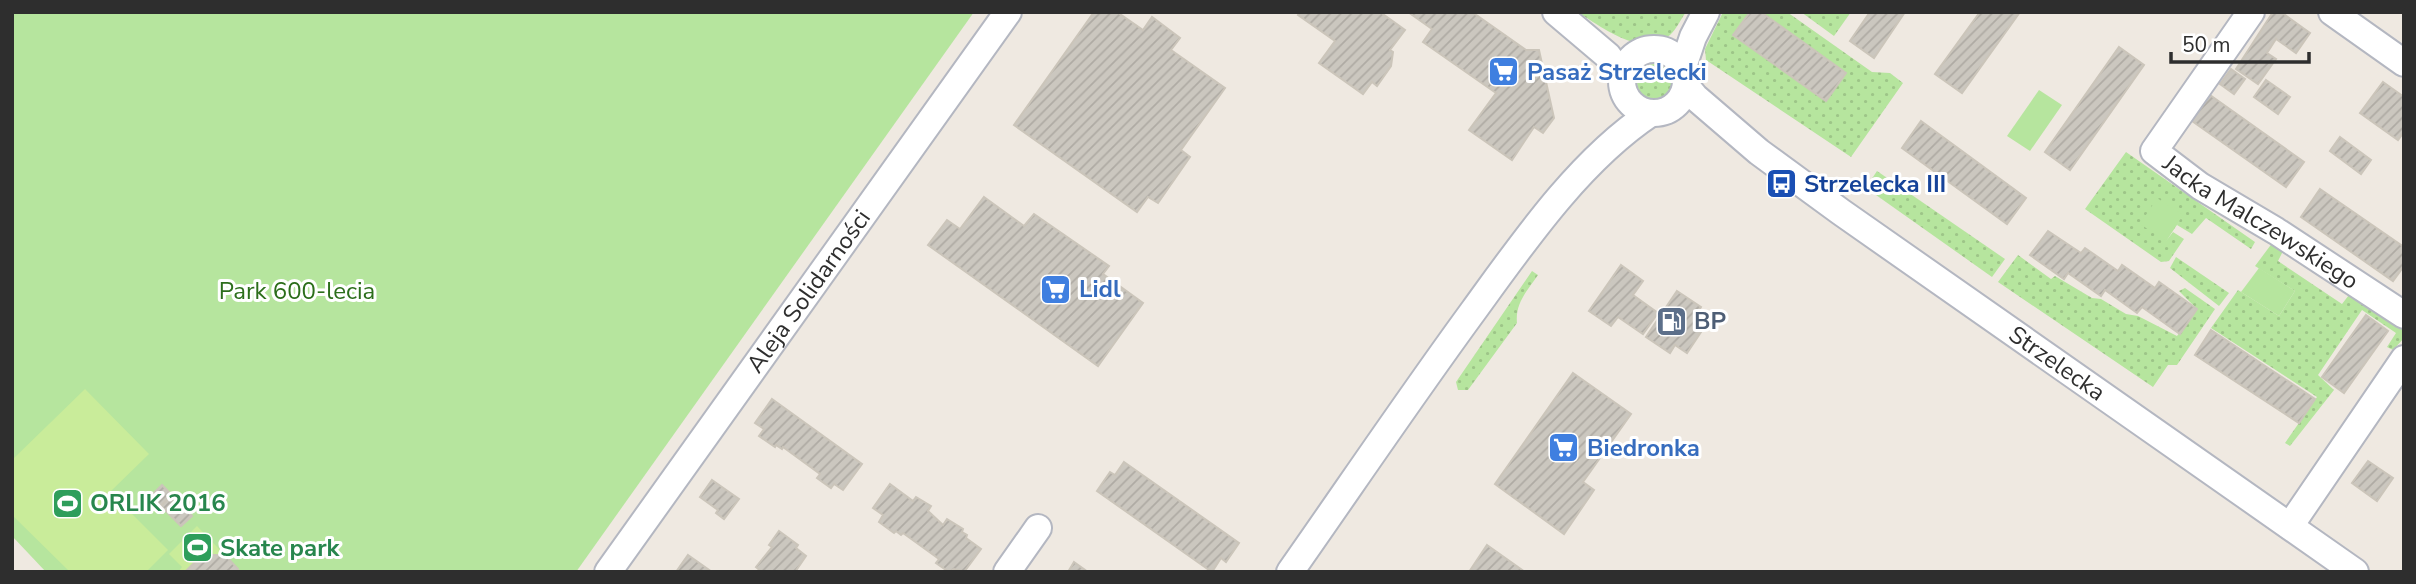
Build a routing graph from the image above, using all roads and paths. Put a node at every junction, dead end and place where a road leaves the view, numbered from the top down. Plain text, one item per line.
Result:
1 (1008, 12) edge
2 (1556, 12) edge
3 (1698, 12) edge
4 (1706, 12) edge
5 (2251, 12) edge
6 (2332, 12) edge
7 (1649, 51) junction
8 (2404, 64) edge
9 (1685, 77) junction
10 (1623, 83) junction
11 (1659, 112) junction
12 (1759, 152) junction
13 (1580, 176) junction
14 (1512, 257) junction
15 (2404, 315) edge
16 (2404, 359) edge
17 (2290, 526) junction
18 (1038, 528) dead end
19 (1307, 571) edge
20 (608, 572) edge
21 (1007, 572) edge
22 (1271, 572) edge
23 (2355, 572) edge

1 - 20 street, Aleja Solidarności
2 - 7 street
2 - 10 street
3 - 7 street
4 - 9 street
5 - 15 street, Jacka Malczewskiego
6 - 8 street
7 - 9 street
7 - 10 street
9 - 11 street
9 - 12 street, Strzelecka
10 - 11 street
10 - 13 street
11 - 12 street, Strzelecka
11 - 13 street
12 - 17 street, Strzelecka
13 - 14 street
14 - 19 street
14 - 22 street
16 - 17 street
17 - 23 street, Strzelecka
18 - 21 street

